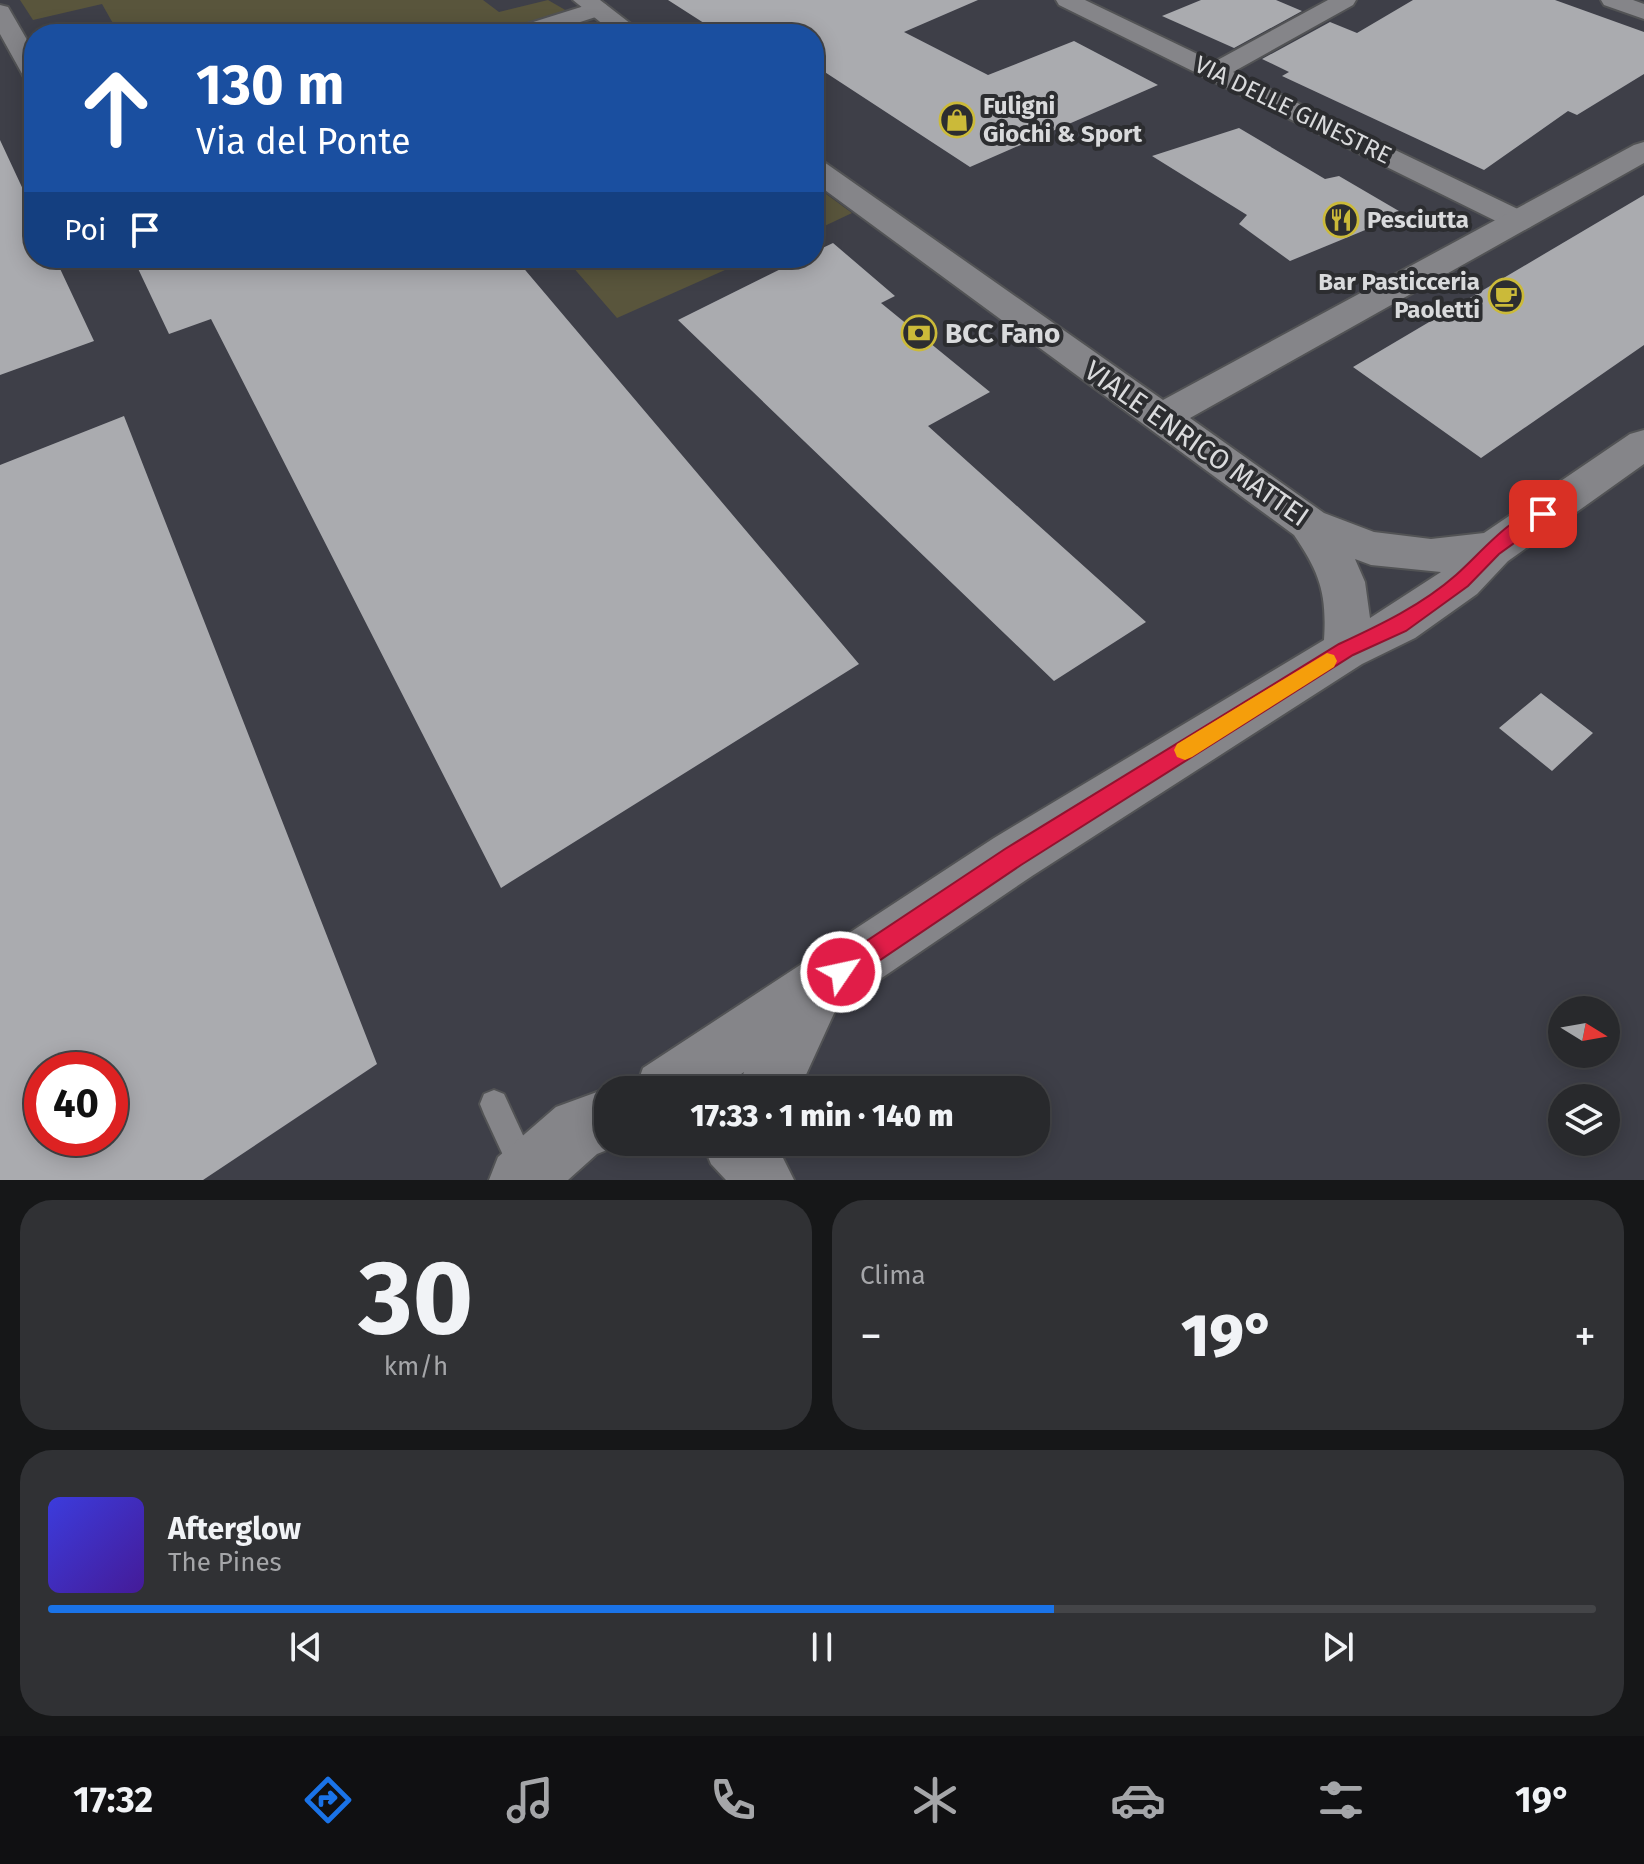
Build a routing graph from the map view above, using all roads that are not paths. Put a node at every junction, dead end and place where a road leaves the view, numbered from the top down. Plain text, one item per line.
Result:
1 (1067, 0) edge
2 (1345, 0) edge
3 (1612, 0) edge
4 (591, 5) edge
5 (1644, 12) edge
6 (3, 23) edge
7 (544, 24) edge
8 (617, 24) edge
9 (24, 58) edge
10 (1214, 72) junction
11 (1644, 151) edge
12 (824, 175) edge
13 (1519, 221) junction
14 (1160, 418) junction
15 (1644, 444) edge
16 (1309, 524) junction
17 (1493, 549) junction
18 (1346, 650) junction
19 (816, 989) junction
20 (686, 1076) edge
21 (774, 1076) edge
22 (494, 1104) dead end
23 (594, 1124) edge
24 (524, 1176) edge

1 - 10 street, VIA DELLE GINESTRE
2 - 10 street
3 - 5 street
4 - 7 street
4 - 8 street
6 - 9 street
10 - 13 street, VIA DELLE GINESTRE
11 - 13 street
12 - 14 street, VIALE ENRICO MATTEI
13 - 14 street
14 - 16 street, VIALE ENRICO MATTEI
15 - 17 street
16 - 17 street, VIALE ENRICO MATTEI
16 - 18 street
17 - 18 street
18 - 19 street
19 - 20 street
19 - 21 street
22 - 24 lane
23 - 24 street

